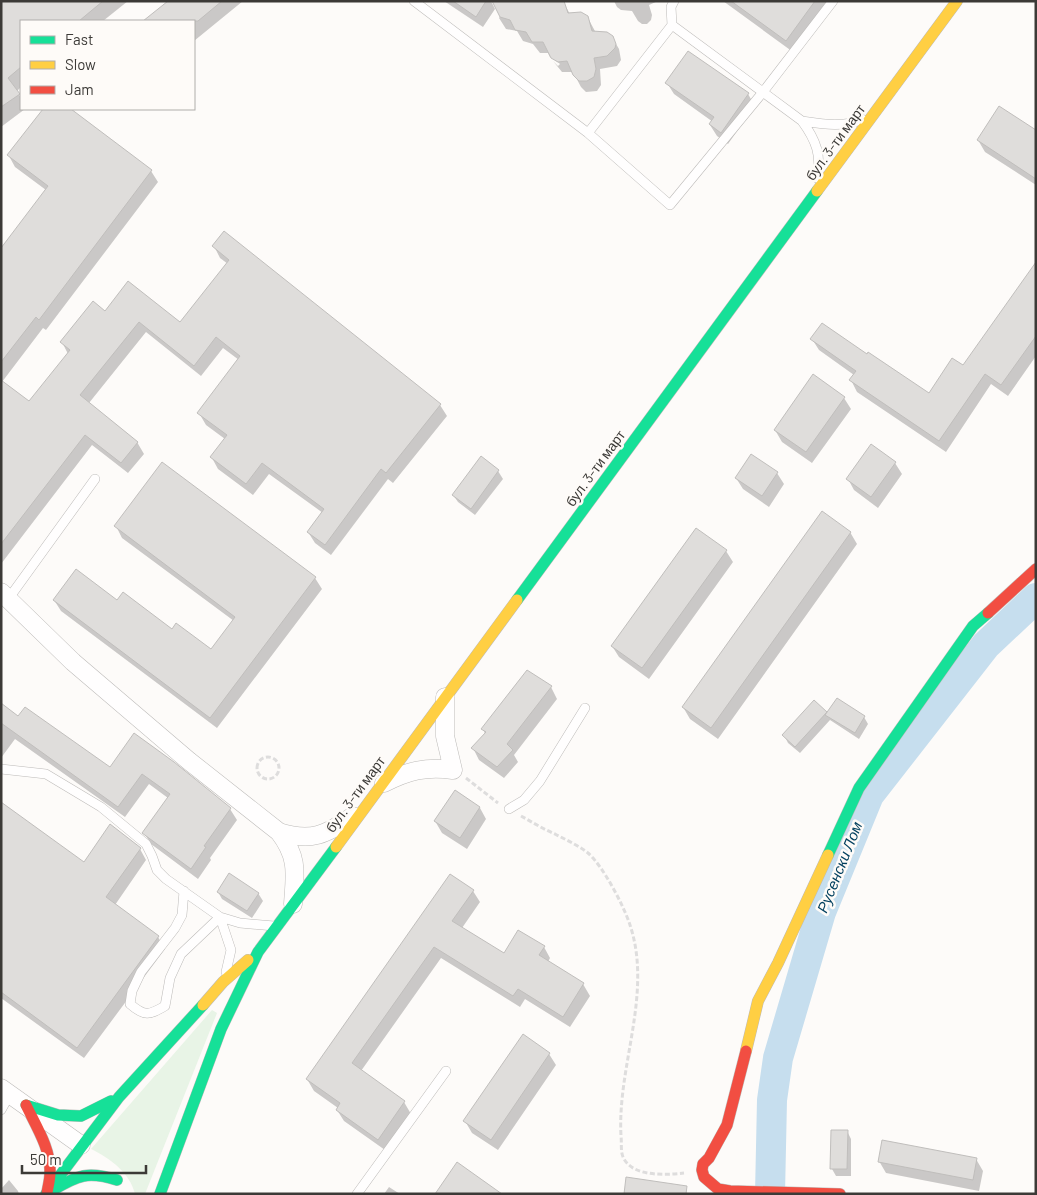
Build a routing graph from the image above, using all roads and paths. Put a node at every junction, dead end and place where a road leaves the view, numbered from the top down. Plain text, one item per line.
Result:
1 (414, 1) edge
2 (674, 1) edge
3 (833, 1) edge
4 (957, 1) edge
5 (672, 25) junction
6 (763, 92) junction
7 (875, 112) junction
8 (802, 121) junction
9 (588, 133) junction
10 (813, 197) junction
11 (95, 479) dead end
12 (1036, 569) edge
13 (5, 595) edge
14 (445, 698) junction
15 (586, 708) dead end
16 (1, 769) edge
17 (257, 769) joint
18 (452, 770) junction
19 (380, 785) junction
20 (363, 808) junction
21 (508, 810) junction
22 (279, 832) junction
23 (184, 891) junction
24 (293, 904) junction
25 (220, 918) junction
26 (276, 926) junction
27 (258, 952) junction
28 (223, 982) junction
29 (446, 1071) dead end
30 (6, 1091) edge
31 (118, 1097) junction
32 (26, 1105) junction
33 (1, 1110) edge
34 (85, 1149) junction
35 (103, 1165) dead end
36 (702, 1170) junction
37 (117, 1180) junction
38 (126, 1190) dead end
39 (729, 1193) edge
40 (790, 1193) edge
41 (46, 1194) edge
42 (160, 1194) edge
43 (357, 1194) edge
44 (840, 1194) edge

1 - 9 lane
2 - 5 lane
3 - 6 lane
4 - 7 main road, бул. 3-ти март
5 - 6 lane
5 - 9 lane
6 - 8 lane
6 - 9 lane
7 - 8 lane
7 - 10 main road, бул. 3-ти март
8 - 10 lane
10 - 14 main road, бул. 3-ти март
11 - 13 lane
12 - 36 main road
13 - 22 street
14 - 18 street
14 - 19 main road, бул. 3-ти март
15 - 21 lane
16 - 23 lane
17 - 17 path
18 - 19 street
18 - 21 path
19 - 20 main road, бул. 3-ти март
20 - 22 street
20 - 24 main road, бул. 3-ти март
21 - 36 path
22 - 24 street
23 - 25 lane
23 - 25 lane
24 - 26 main road, бул. 3-ти март
25 - 26 lane
25 - 28 lane
26 - 27 main road, бул. 3-ти март
27 - 28 main road, бул. 3-ти март
27 - 42 main road, бул. 3-ти март
28 - 31 main road, бул. 3-ти март
29 - 43 lane
30 - 32 street
30 - 33 lane
31 - 32 main road
31 - 34 main road, бул. 3-ти март
32 - 34 street
32 - 41 main road
34 - 41 main road, бул. 3-ти март
35 - 37 main road
36 - 39 main road
37 - 38 main road
37 - 41 main road
39 - 40 main road
40 - 44 main road

